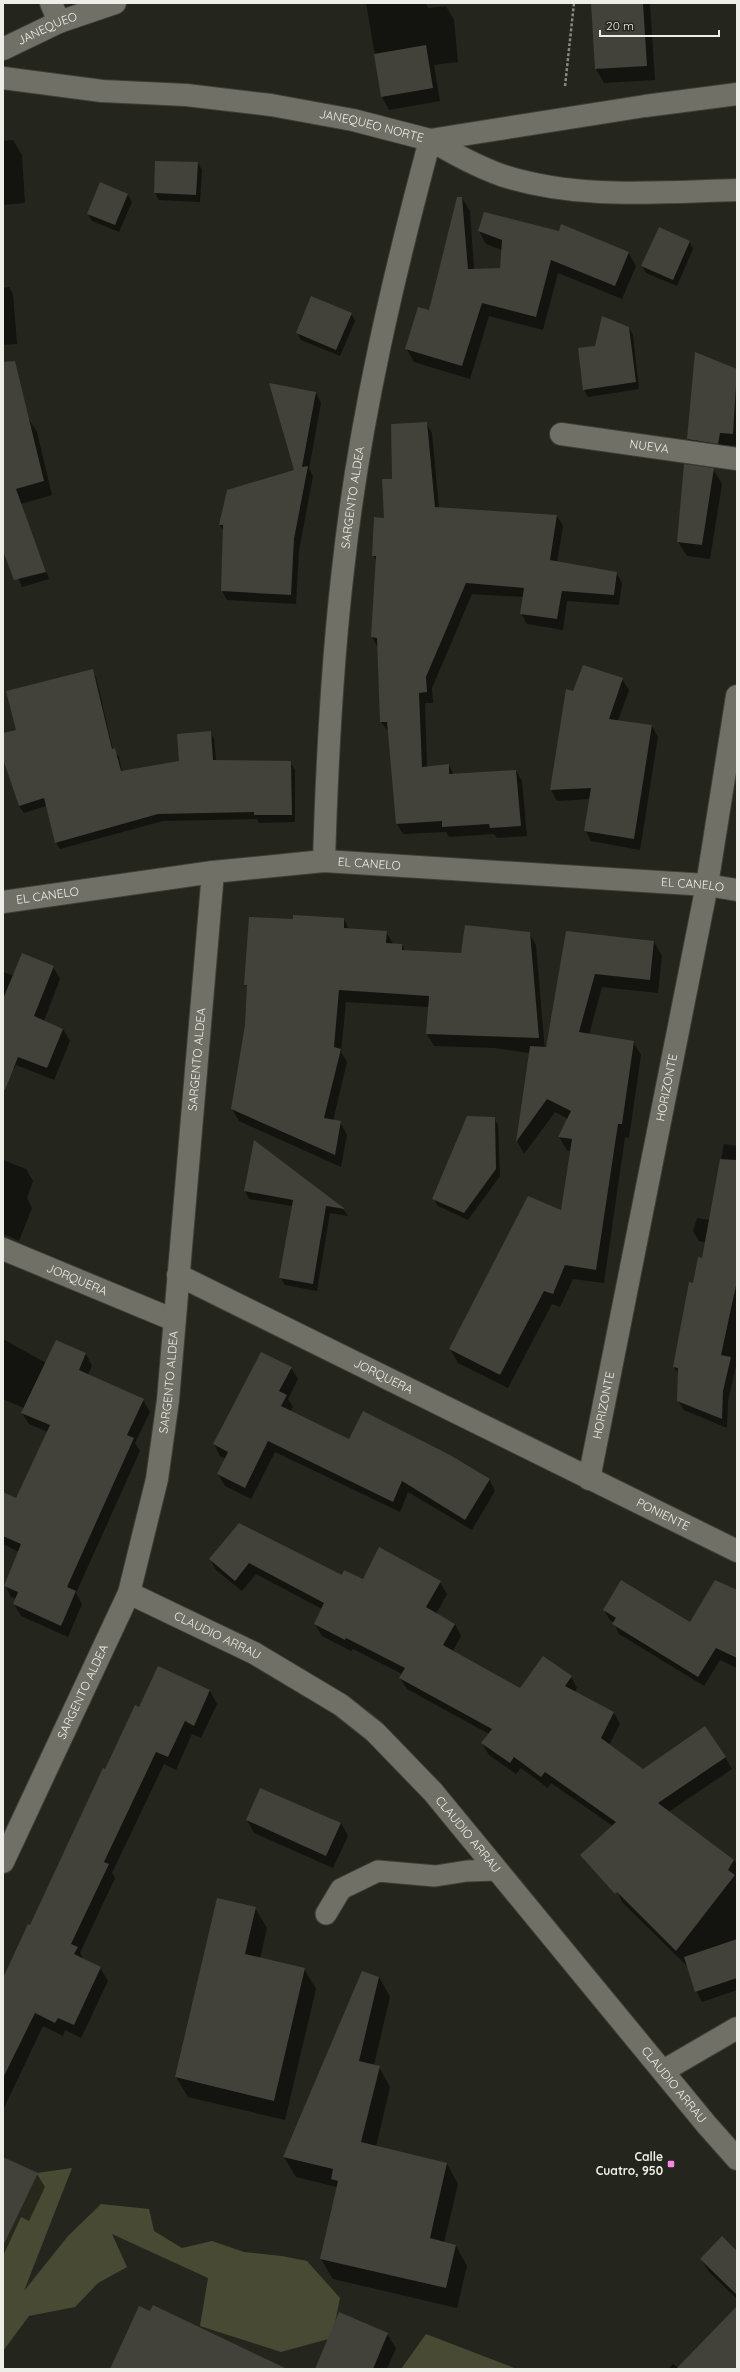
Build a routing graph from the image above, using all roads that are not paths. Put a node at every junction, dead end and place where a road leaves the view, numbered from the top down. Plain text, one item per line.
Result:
1 (115, 3) edge
2 (55, 13) edge
3 (3, 48) edge
4 (3, 78) edge
5 (737, 94) edge
6 (430, 140) junction
7 (737, 190) edge
8 (561, 434) dead end
9 (737, 459) edge
10 (737, 696) edge
11 (324, 861) junction
12 (213, 872) junction
13 (707, 885) junction
14 (737, 890) edge
15 (3, 902) edge
16 (3, 1249) edge
17 (178, 1275) junction
18 (174, 1320) junction
19 (589, 1479) junction
20 (737, 1550) edge
21 (129, 1593) junction
22 (3, 1862) edge
23 (497, 1870) junction
24 (326, 1914) dead end
25 (737, 2028) edge
26 (663, 2070) junction
27 (737, 2159) edge

1 - 2 street, JANEQUEO
2 - 3 street, JANEQUEO
4 - 6 street, JANEQUEO NORTE
5 - 6 street, JANEQUEO NORTE
6 - 7 street
6 - 11 street, SARGENTO ALDEA
8 - 9 street, NUEVA
10 - 13 street, HORIZONTE
11 - 12 street, EL CANELO
11 - 13 street, EL CANELO
12 - 15 street, EL CANELO
12 - 17 street, SARGENTO ALDEA
13 - 14 street, EL CANELO
13 - 19 street, HORIZONTE
16 - 18 street, JORQUERA
17 - 18 street, SARGENTO ALDEA
17 - 19 street, JORQUERA
18 - 21 street, SARGENTO ALDEA
19 - 20 street, PONIENTE
21 - 22 street, SARGENTO ALDEA
21 - 23 street, CLAUDIO ARRAU
23 - 24 lane
23 - 26 street, CLAUDIO ARRAU
25 - 26 street
26 - 27 street, CLAUDIO ARRAU

